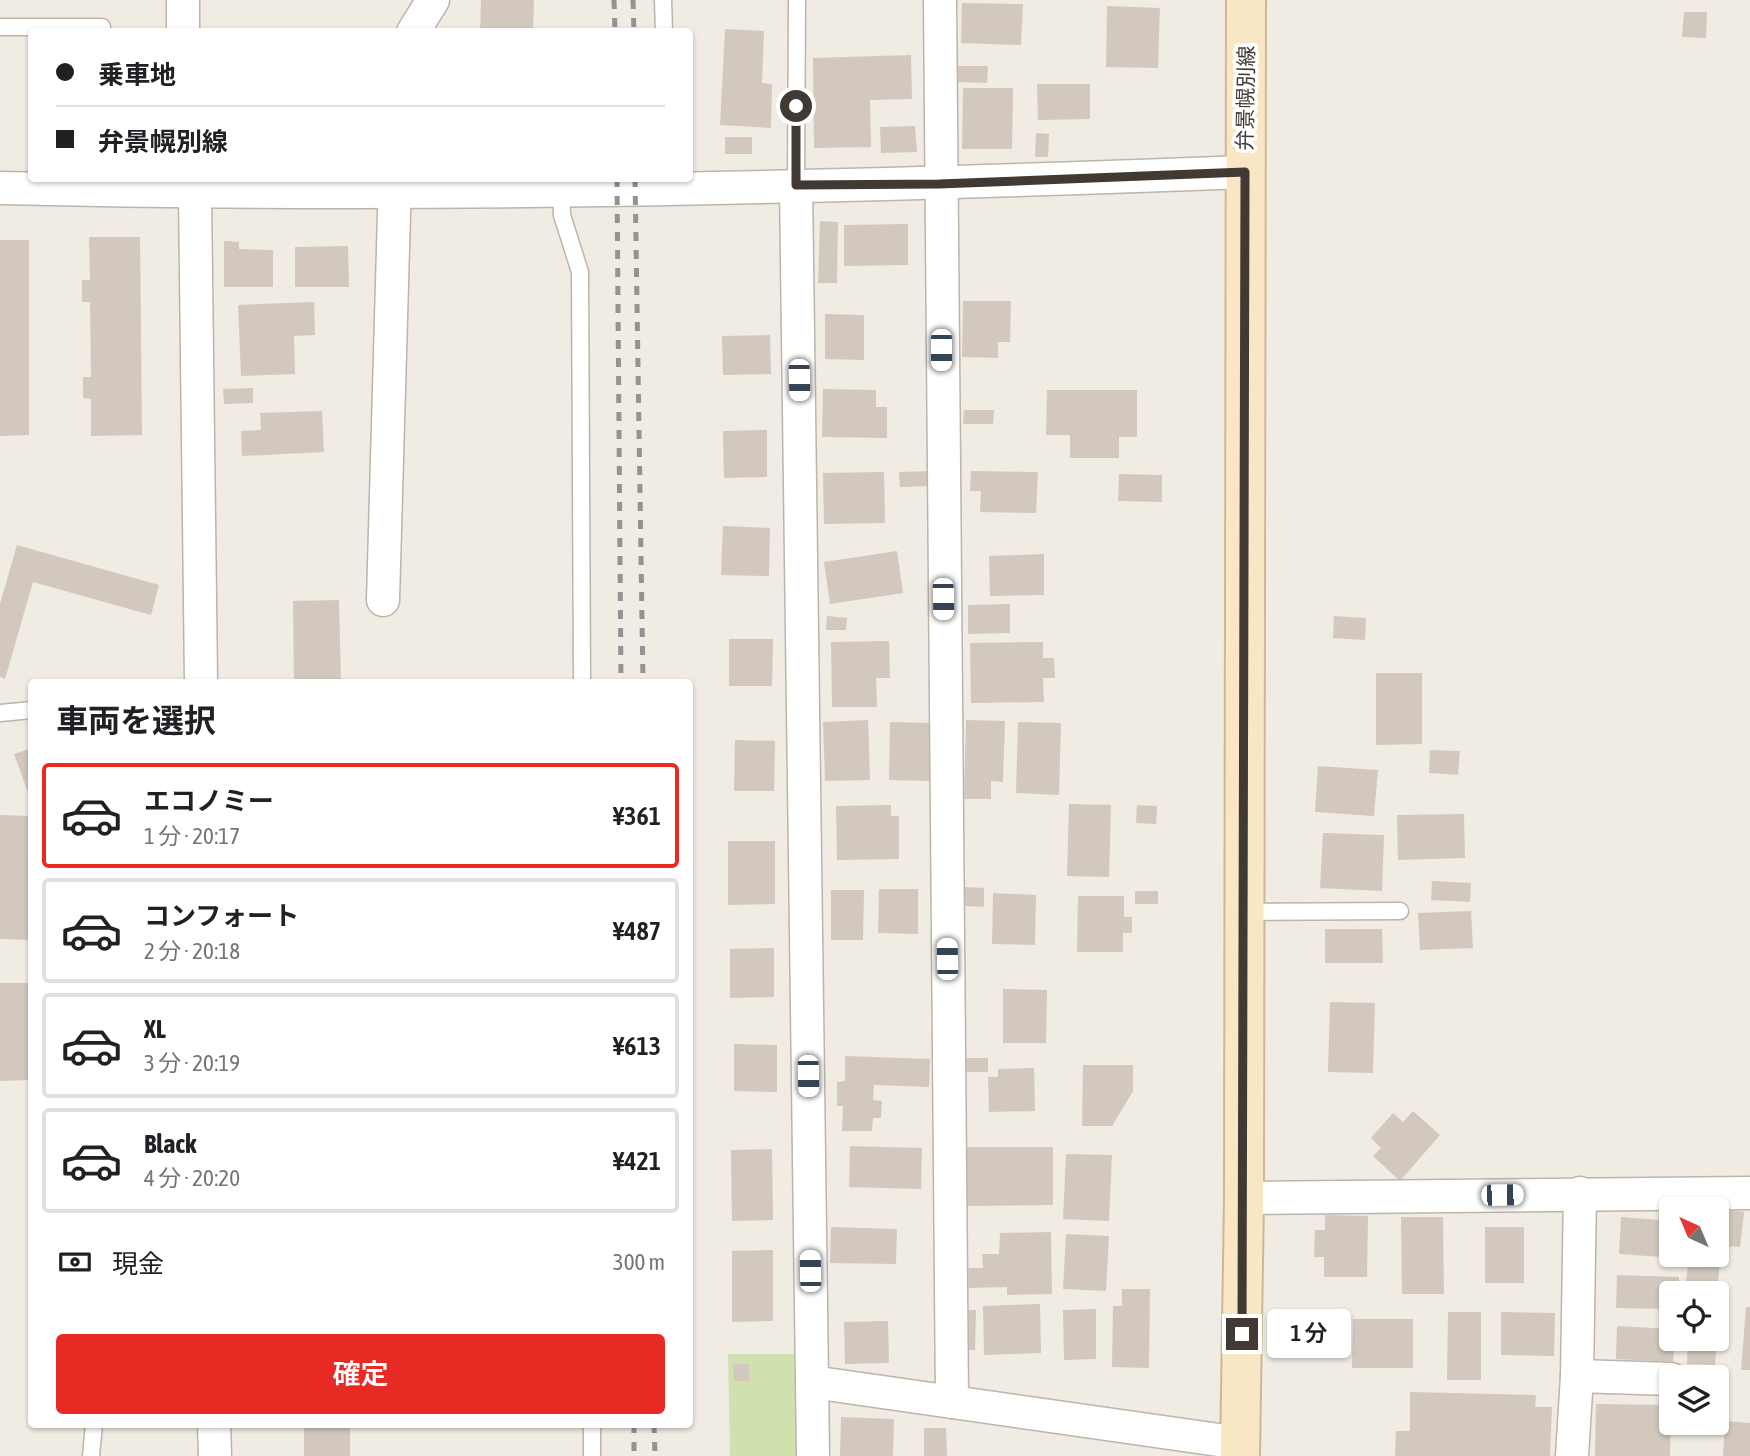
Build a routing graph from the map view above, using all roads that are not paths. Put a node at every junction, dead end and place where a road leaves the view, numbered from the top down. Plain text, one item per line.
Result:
1 (183, 0) edge
2 (433, 0) edge
3 (663, 0) edge
4 (797, 0) edge
5 (940, 0) edge
6 (1246, 0) edge
7 (0, 27) edge
8 (102, 28) edge
9 (183, 28) edge
10 (416, 28) edge
11 (664, 28) edge
12 (1245, 172) junction
13 (672, 184) edge
14 (939, 184) junction
15 (395, 185) edge
16 (796, 185) junction
17 (192, 186) edge
18 (0, 188) edge
19 (561, 191) junction
20 (383, 600) dead end
21 (201, 679) edge
22 (582, 679) edge
23 (28, 710) edge
24 (0, 713) edge
25 (1401, 911) dead end
26 (1244, 912) junction
27 (1580, 1193) junction
28 (1750, 1193) edge
29 (1244, 1198) junction
30 (1577, 1376) junction
31 (1659, 1379) edge
32 (812, 1382) junction
33 (952, 1402) junction
34 (94, 1428) edge
35 (214, 1428) edge
36 (592, 1428) edge
37 (1240, 1450) edge
38 (90, 1456) edge
39 (215, 1456) edge
40 (592, 1456) edge
41 (813, 1456) edge
42 (1572, 1456) edge

1 - 9 street
2 - 10 street
3 - 11 lane
4 - 16 lane
5 - 14 street
6 - 12 main road, 弁景幌別線
7 - 8 lane
12 - 14 street
12 - 26 main road, 弁景幌別線
13 - 16 street
13 - 19 street
14 - 16 street
14 - 33 street
15 - 17 street
15 - 19 street
15 - 20 street
16 - 32 street
17 - 18 street
17 - 21 street
19 - 22 lane
23 - 24 lane
25 - 26 lane
26 - 29 main road, 弁景幌別線
27 - 28 street
27 - 29 street
27 - 30 street
29 - 37 main road, 弁景幌別線
30 - 31 street
30 - 42 street
32 - 33 street
32 - 41 street
33 - 37 street
34 - 38 lane
35 - 39 street
36 - 40 lane

